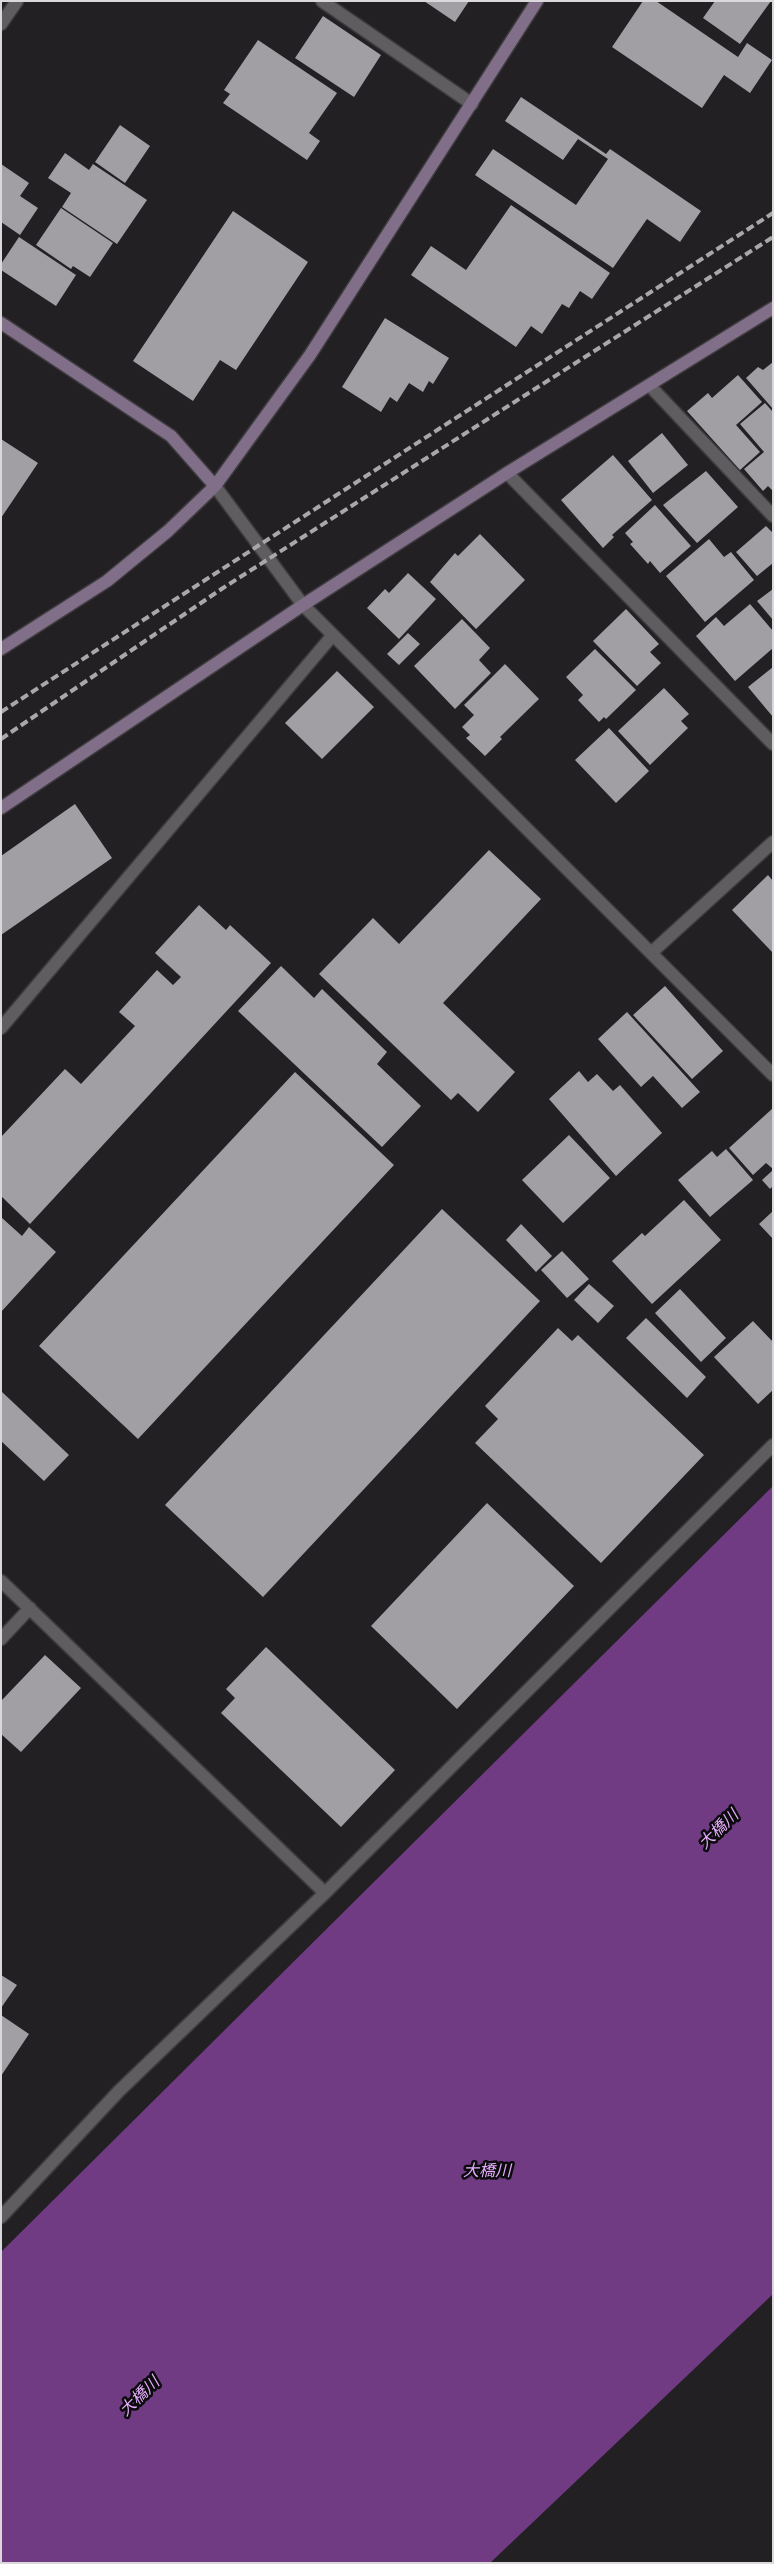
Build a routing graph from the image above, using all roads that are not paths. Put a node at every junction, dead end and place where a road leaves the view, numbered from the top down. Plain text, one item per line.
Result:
1 (17, 1) edge
2 (322, 1) edge
3 (538, 1) edge
4 (1, 24) edge
5 (472, 104) junction
6 (773, 308) edge
7 (1, 323) edge
8 (650, 386) junction
9 (508, 473) junction
10 (215, 486) junction
11 (773, 516) edge
12 (303, 605) junction
13 (332, 636) junction
14 (1, 649) edge
15 (773, 744) edge
16 (1, 808) edge
17 (773, 842) edge
18 (651, 953) junction
19 (1, 1028) edge
20 (773, 1075) edge
21 (773, 1445) edge
22 (1, 1581) edge
23 (30, 1608) junction
24 (1, 1639) edge
25 (325, 1893) junction
26 (1, 2217) edge

1 - 4 street
2 - 5 street
3 - 5 street
5 - 10 street
6 - 8 street
7 - 10 street
8 - 9 street
8 - 11 street
9 - 12 street
9 - 15 street
10 - 12 street
10 - 14 street
12 - 13 street
12 - 16 street
13 - 18 street
13 - 19 street
17 - 18 street
18 - 20 street
21 - 25 street
22 - 23 street
23 - 24 street
23 - 25 street
25 - 26 street

